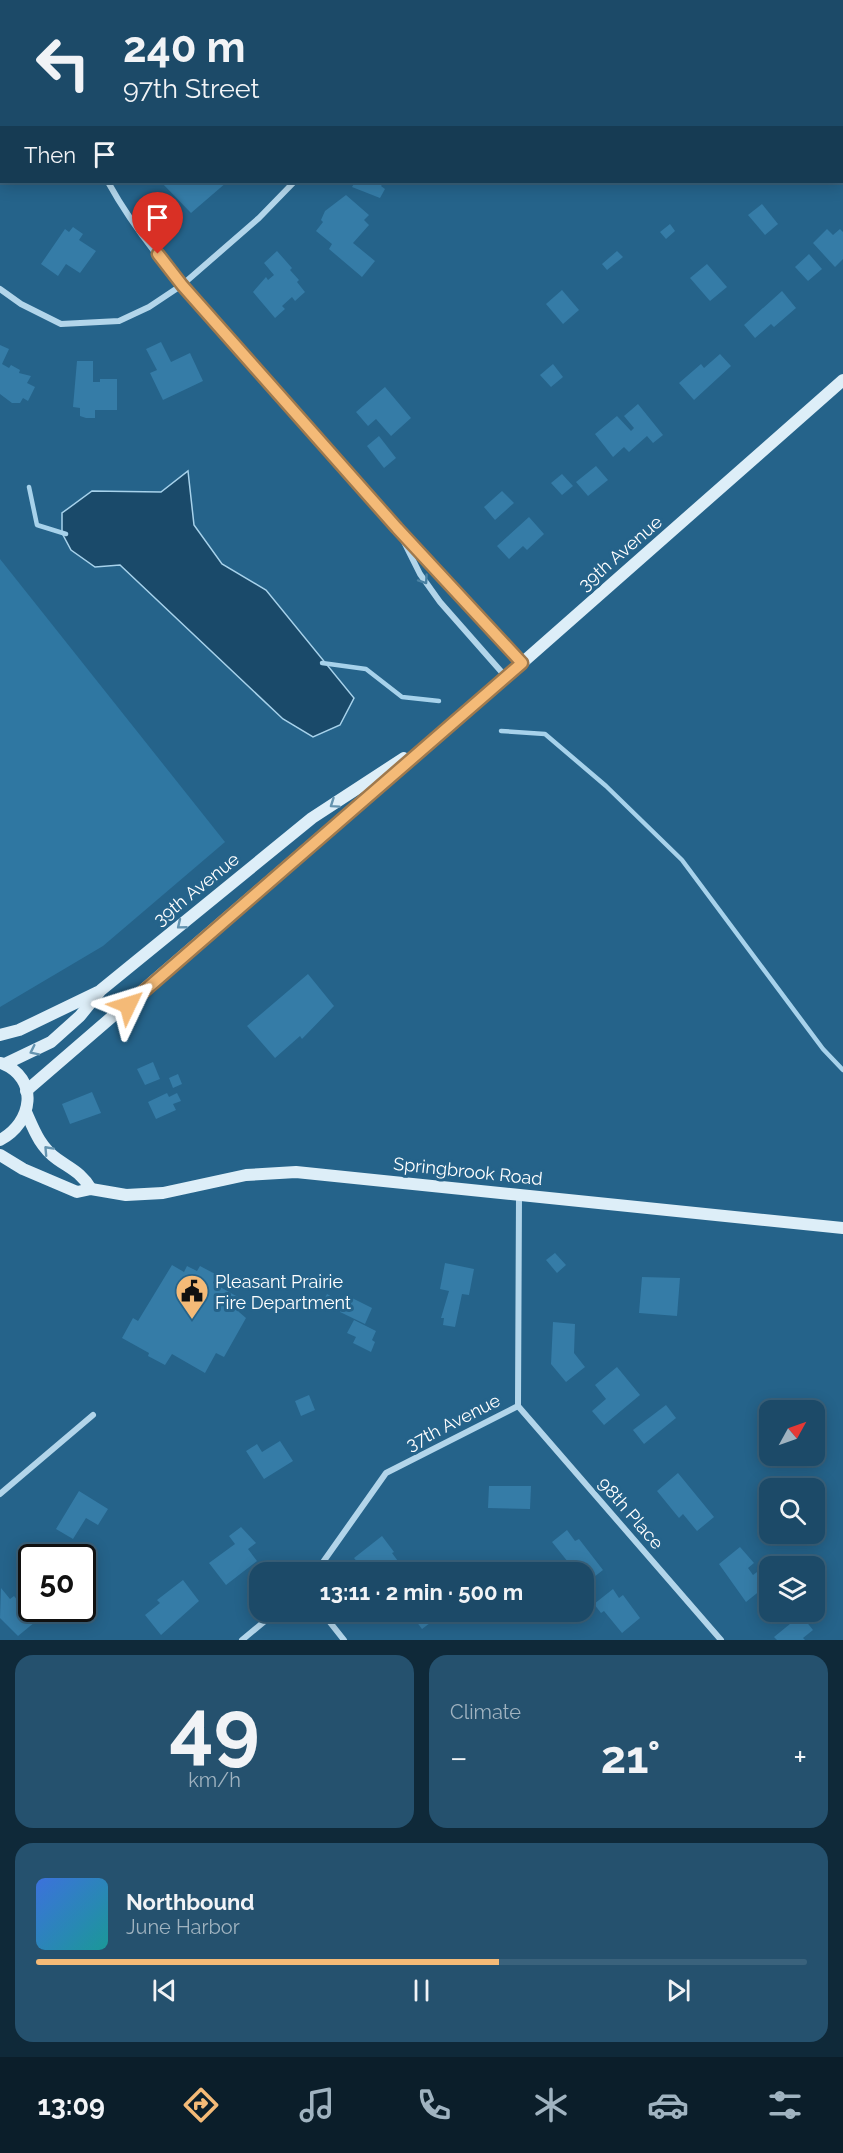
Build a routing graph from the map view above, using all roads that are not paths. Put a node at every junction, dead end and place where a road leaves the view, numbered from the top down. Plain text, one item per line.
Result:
1 (109, 183) edge
2 (293, 183) edge
3 (182, 285) junction
4 (0, 289) edge
5 (843, 380) edge
6 (397, 528) junction
7 (522, 663) junction
8 (506, 677) junction
9 (419, 752) junction
10 (101, 990) junction
11 (0, 1035) edge
12 (3, 1063) edge
13 (27, 1091) junction
14 (27, 1112) junction
15 (0, 1140) edge
16 (1, 1157) edge
17 (90, 1189) junction
18 (519, 1196) junction
19 (843, 1228) edge
20 (518, 1406) junction
21 (93, 1415) dead end
22 (0, 1494) edge
23 (323, 1562) edge
24 (264, 1622) edge
25 (330, 1622) edge
26 (242, 1640) edge
27 (344, 1640) edge
28 (722, 1640) edge

1 - 3 street
2 - 3 street
3 - 4 street
3 - 6 street
5 - 7 main road, 39th Avenue
6 - 7 street
6 -> 8 street
7 - 8 main road, 39th Avenue
8 - 9 main road, 39th Avenue
9 -> 10 main road, 39th Avenue
9 - 13 main road, 39th Avenue
10 - 11 main road
10 -> 12 main road, 39th Avenue
12 - 13 main road
13 - 14 main road
14 - 15 main road
17 -> 14 main road
16 - 17 main road, Springbrook Road
17 - 18 main road, Springbrook Road
18 - 19 main road, Springbrook Road
18 - 20 street, 37th Avenue
20 - 23 street, 37th Avenue
20 - 28 street, 98th Place
21 - 22 street
24 - 26 street
25 - 27 street

